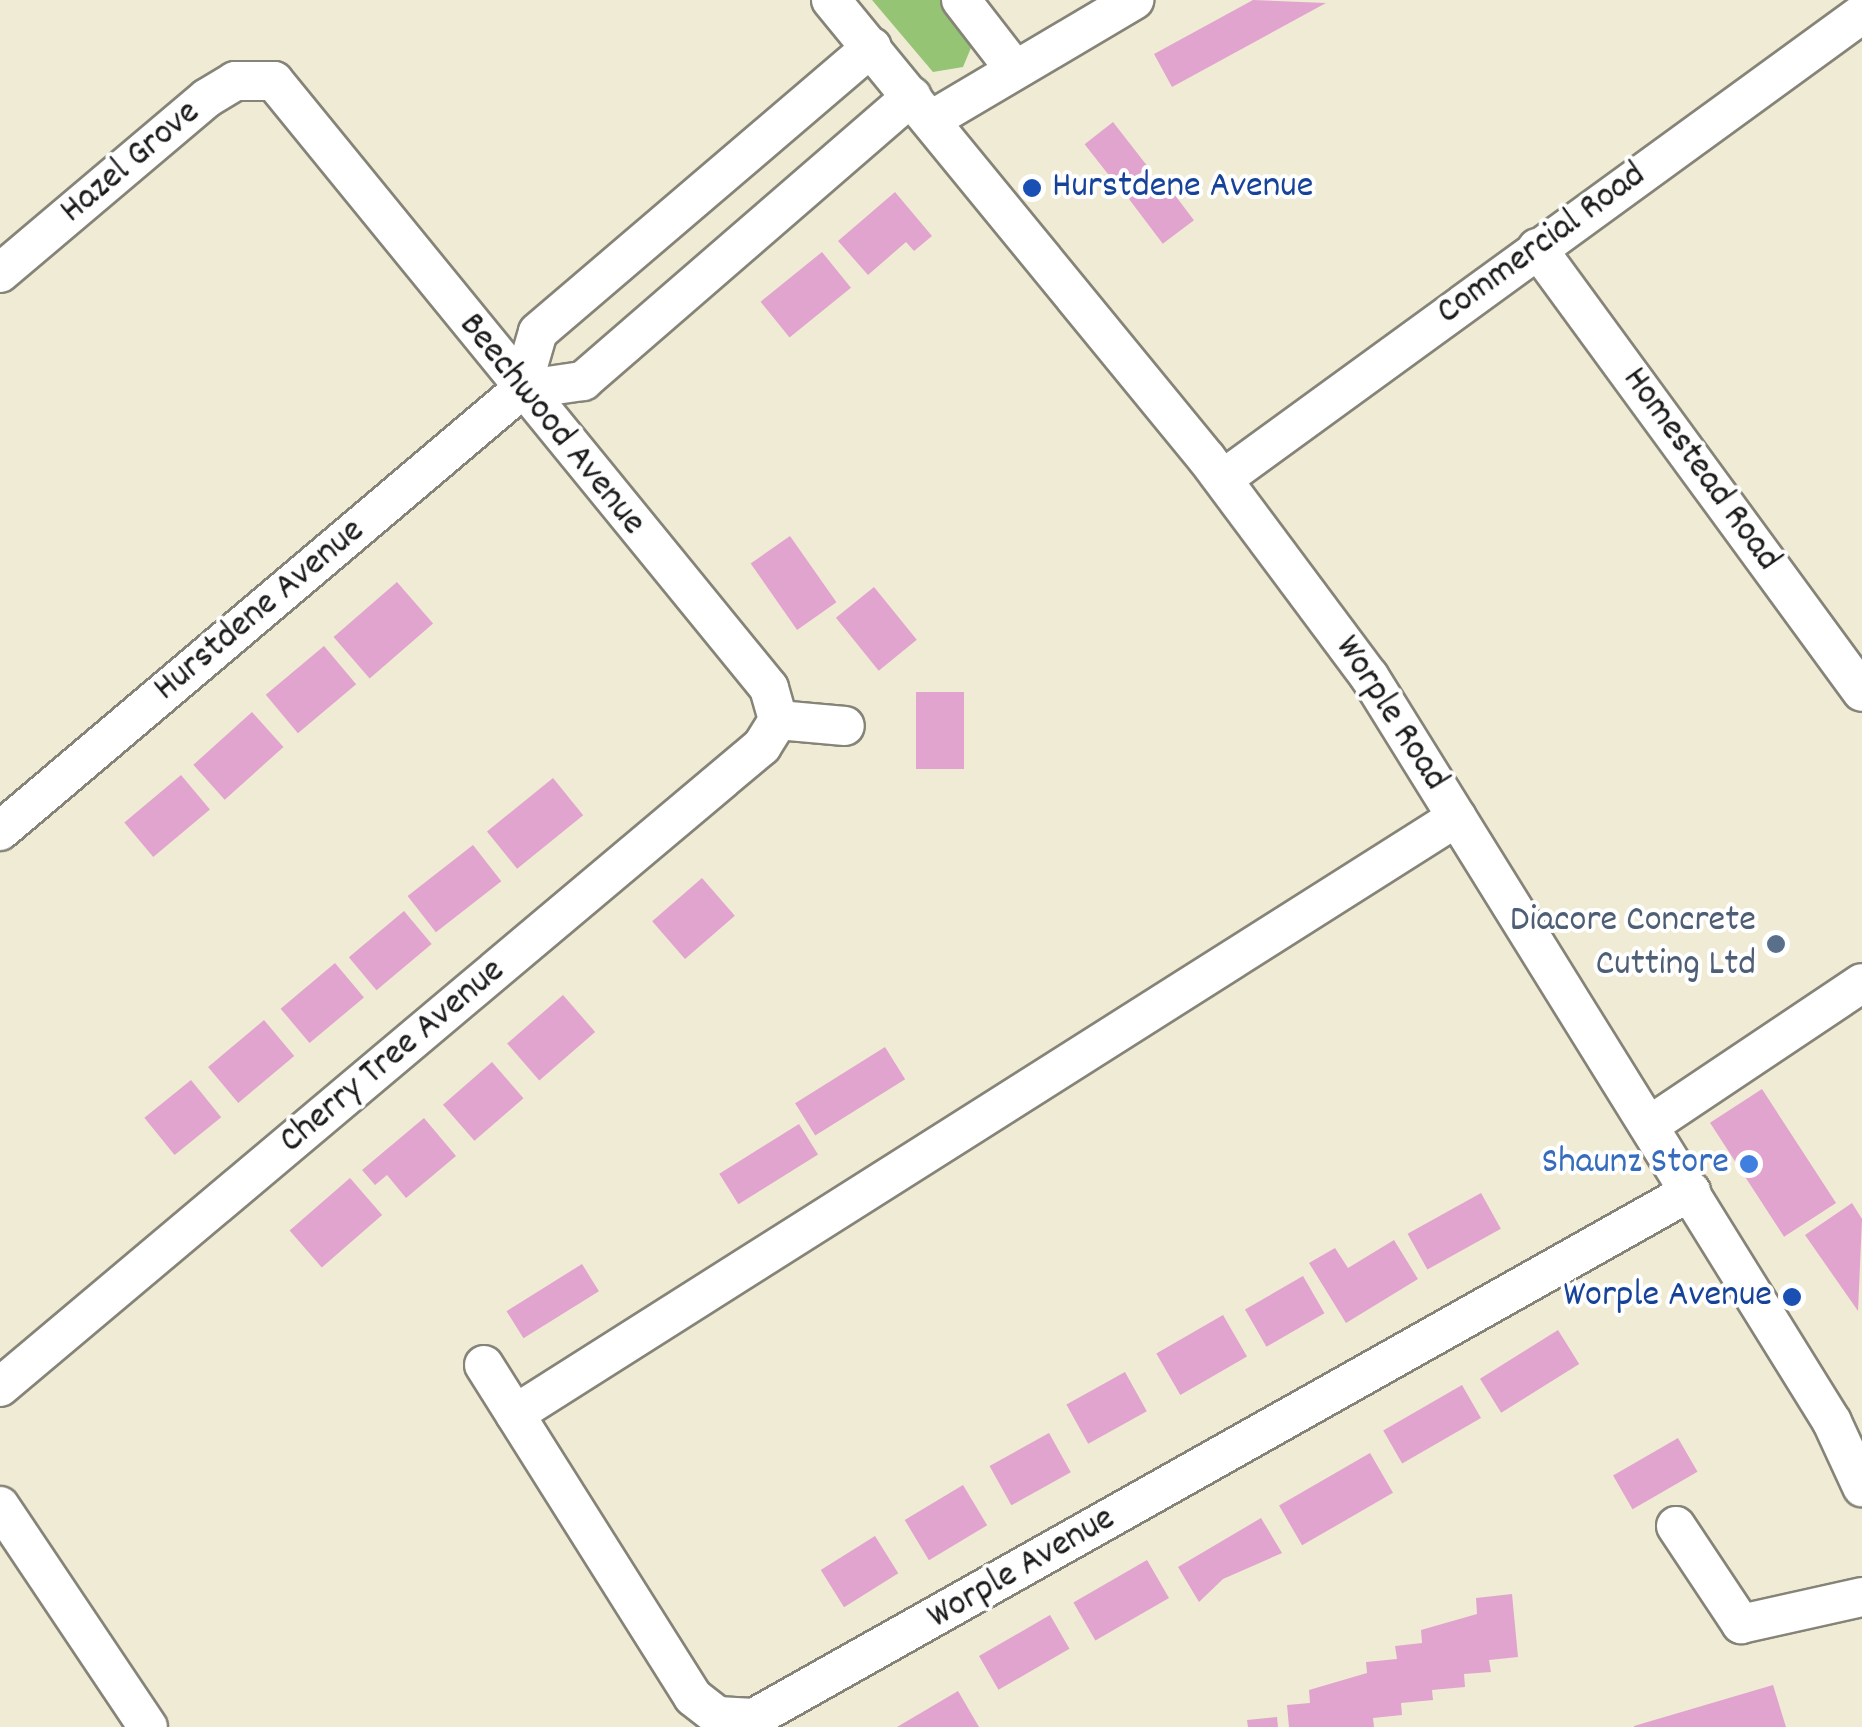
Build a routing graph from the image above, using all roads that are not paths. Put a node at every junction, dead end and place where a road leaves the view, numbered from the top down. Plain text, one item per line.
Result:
1 (831, 0) edge
2 (961, 0) edge
3 (1134, 0) edge
4 (1862, 14) edge
5 (872, 47) junction
6 (1012, 66) junction
7 (274, 80) joint
8 (923, 107) junction
9 (1538, 248) junction
10 (0, 273) edge
11 (521, 390) junction
12 (1223, 478) junction
13 (1862, 692) edge
14 (778, 720) junction
15 (845, 726) dead end
16 (1457, 817) junction
17 (0, 831) edge
18 (1862, 983) edge
19 (1650, 1126) junction
20 (1691, 1191) junction
21 (484, 1365) dead end
22 (0, 1387) edge
23 (515, 1414) junction
24 (1862, 1487) edge
25 (0, 1506) edge
26 (1676, 1526) dead end
27 (1862, 1597) edge
28 (148, 1727) edge

1 - 5 street, Worple Road
2 - 6 street
3 - 6 street
4 - 9 street, Commercial Road
5 - 8 street, Worple Road
5 - 11 street
6 - 8 street
7 - 10 street, Hazel Grove
7 - 11 street, Beechwood Avenue
8 - 11 street
8 - 12 street, Worple Road
9 - 12 street, Commercial Road
9 - 13 street, Homestead Road
11 - 14 street, Beechwood Avenue
11 - 17 street, Hurstdene Avenue
12 - 16 street, Worple Road
14 - 15 street
14 - 22 street, Cherry Tree Avenue
16 - 19 street, Worple Road
16 - 23 street
18 - 19 street
19 - 20 street, Worple Road
20 - 23 street, Worple Avenue
20 - 24 street, Worple Road
21 - 23 street, Worple Avenue
25 - 28 street
26 - 27 street

